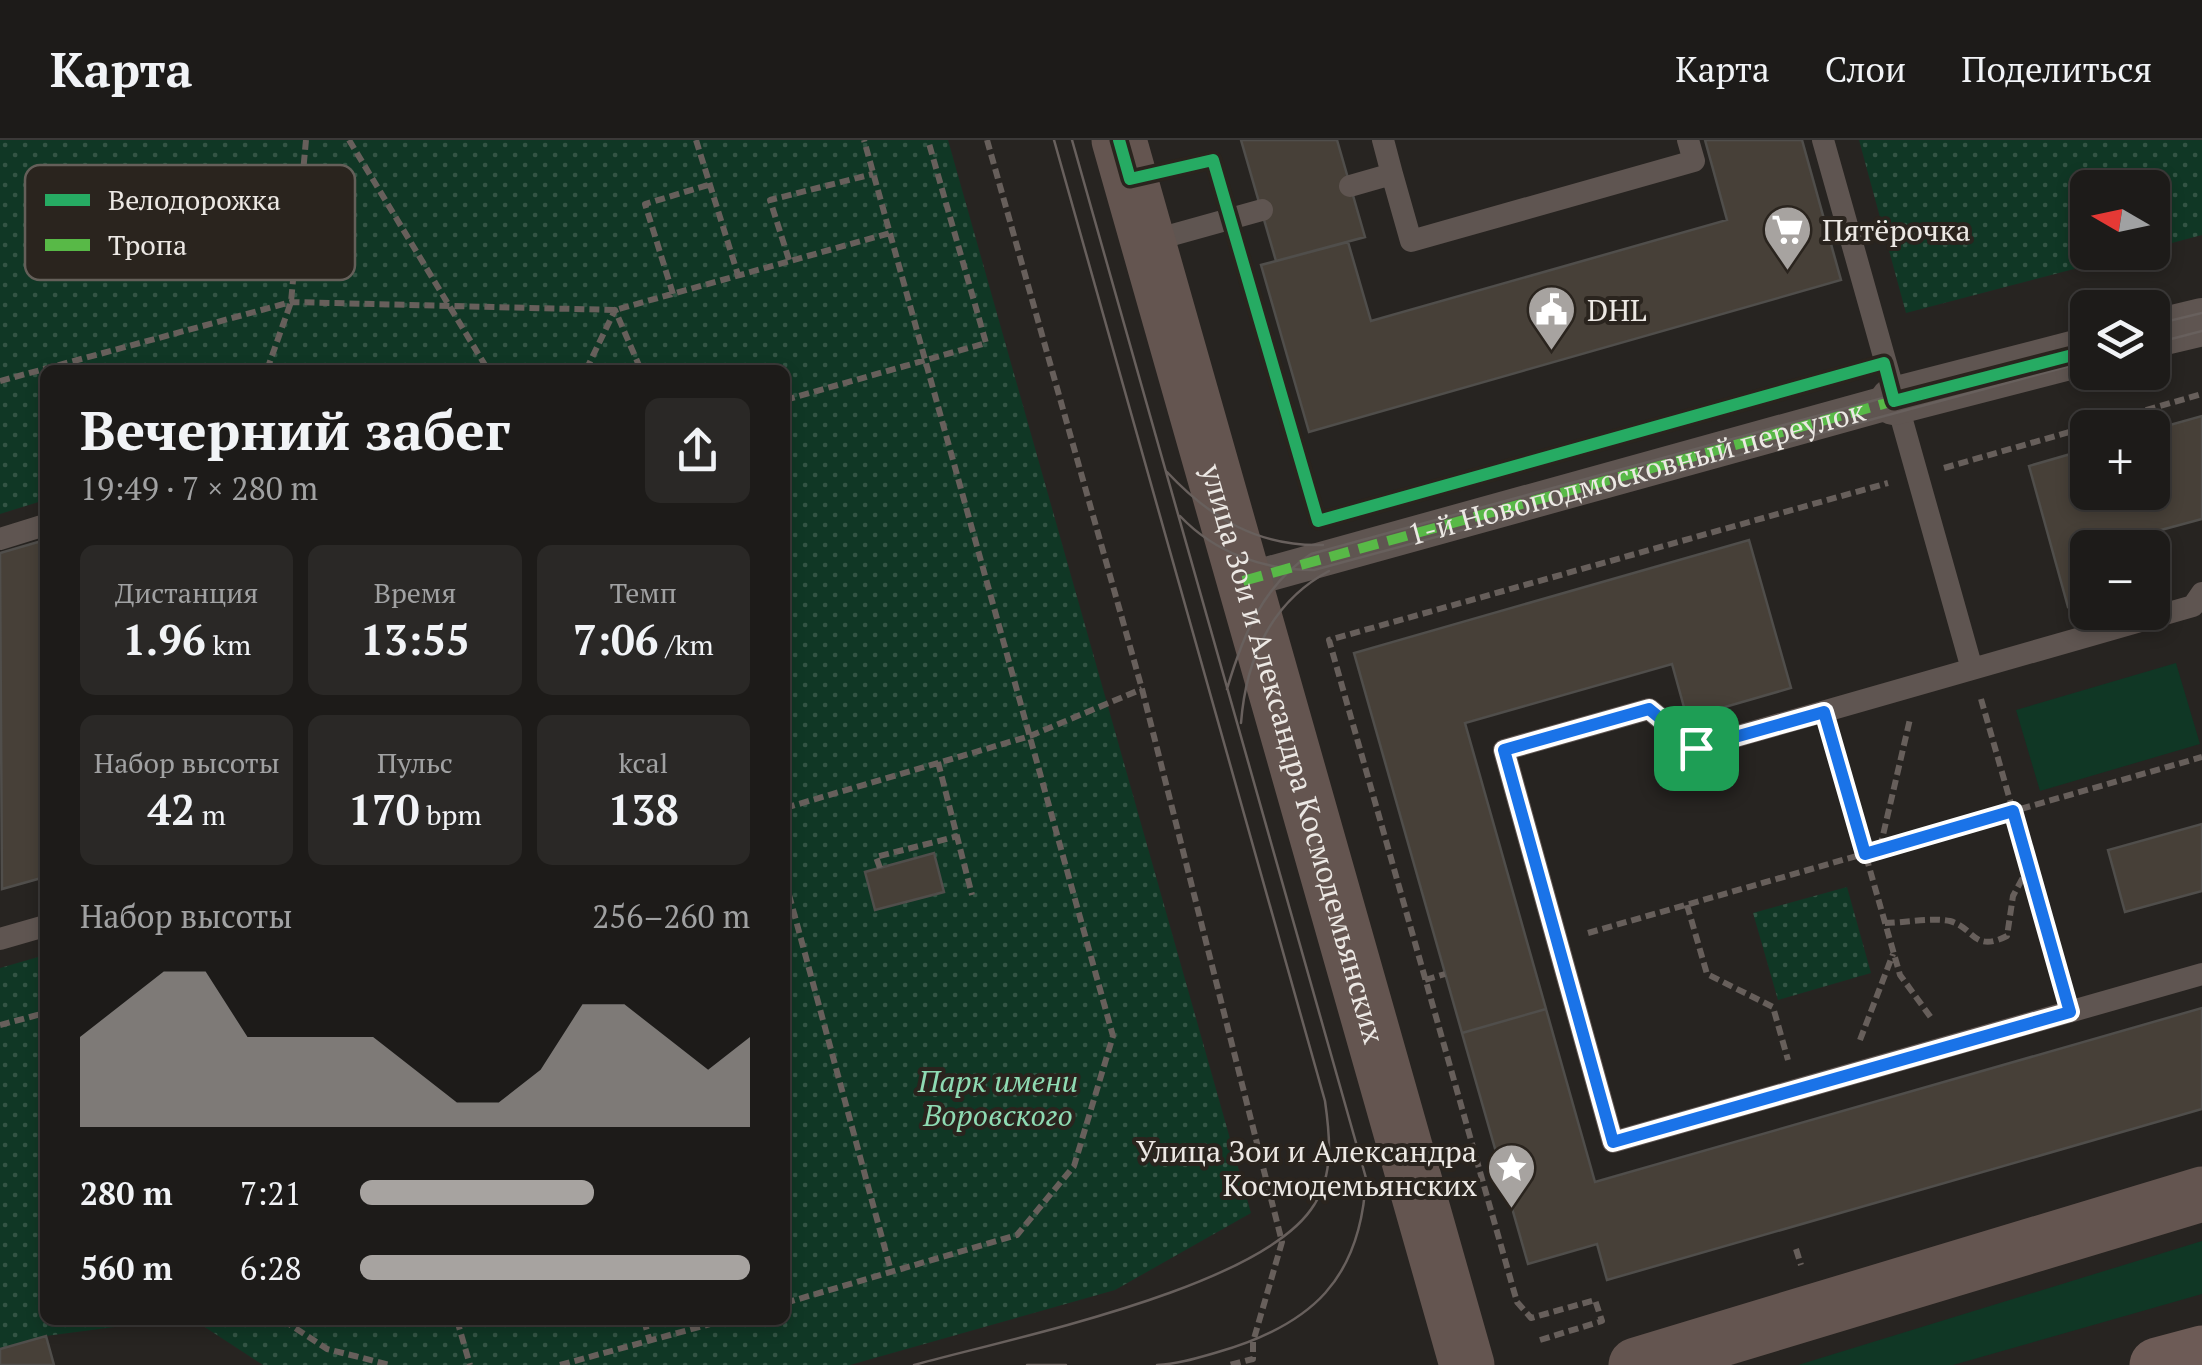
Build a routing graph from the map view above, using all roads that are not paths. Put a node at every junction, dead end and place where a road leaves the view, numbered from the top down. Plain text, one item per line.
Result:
1 (1119, 140) edge
2 (1383, 140) edge
3 (1688, 140) edge
4 (1824, 140) edge
5 (1392, 174) junction
6 (1350, 186) dead end
7 (1262, 210) dead end
8 (1147, 242) junction
9 (2202, 322) edge
10 (2170, 330) edge
11 (2070, 356) edge
12 (1894, 401) junction
13 (40, 527) edge
14 (0, 539) edge
15 (1243, 581) junction
16 (2202, 593) edge
17 (1972, 669) junction
18 (40, 927) edge
19 (0, 939) edge
20 (2202, 974) edge
21 (2202, 1194) edge
22 (2202, 1353) edge
23 (1654, 1363) edge
24 (1468, 1365) edge
25 (2157, 1365) edge

1 - 8 main road, улица Зои и Александра Космодемьянских
2 - 5 lane
3 - 5 lane
4 - 12 lane
5 - 6 lane
7 - 8 lane
8 - 15 main road, улица Зои и Александра Космодемьянских
9 - 10 street
11 - 12 street, 1-й Новоподмосковный переулок
12 - 15 street, 1-й Новоподмосковный переулок
12 - 17 lane
13 - 14 lane
15 - 24 main road, улица Зои и Александра Космодемьянских
16 - 17 lane
17 - 20 lane
18 - 19 lane
21 - 23 main road
22 - 25 main road

